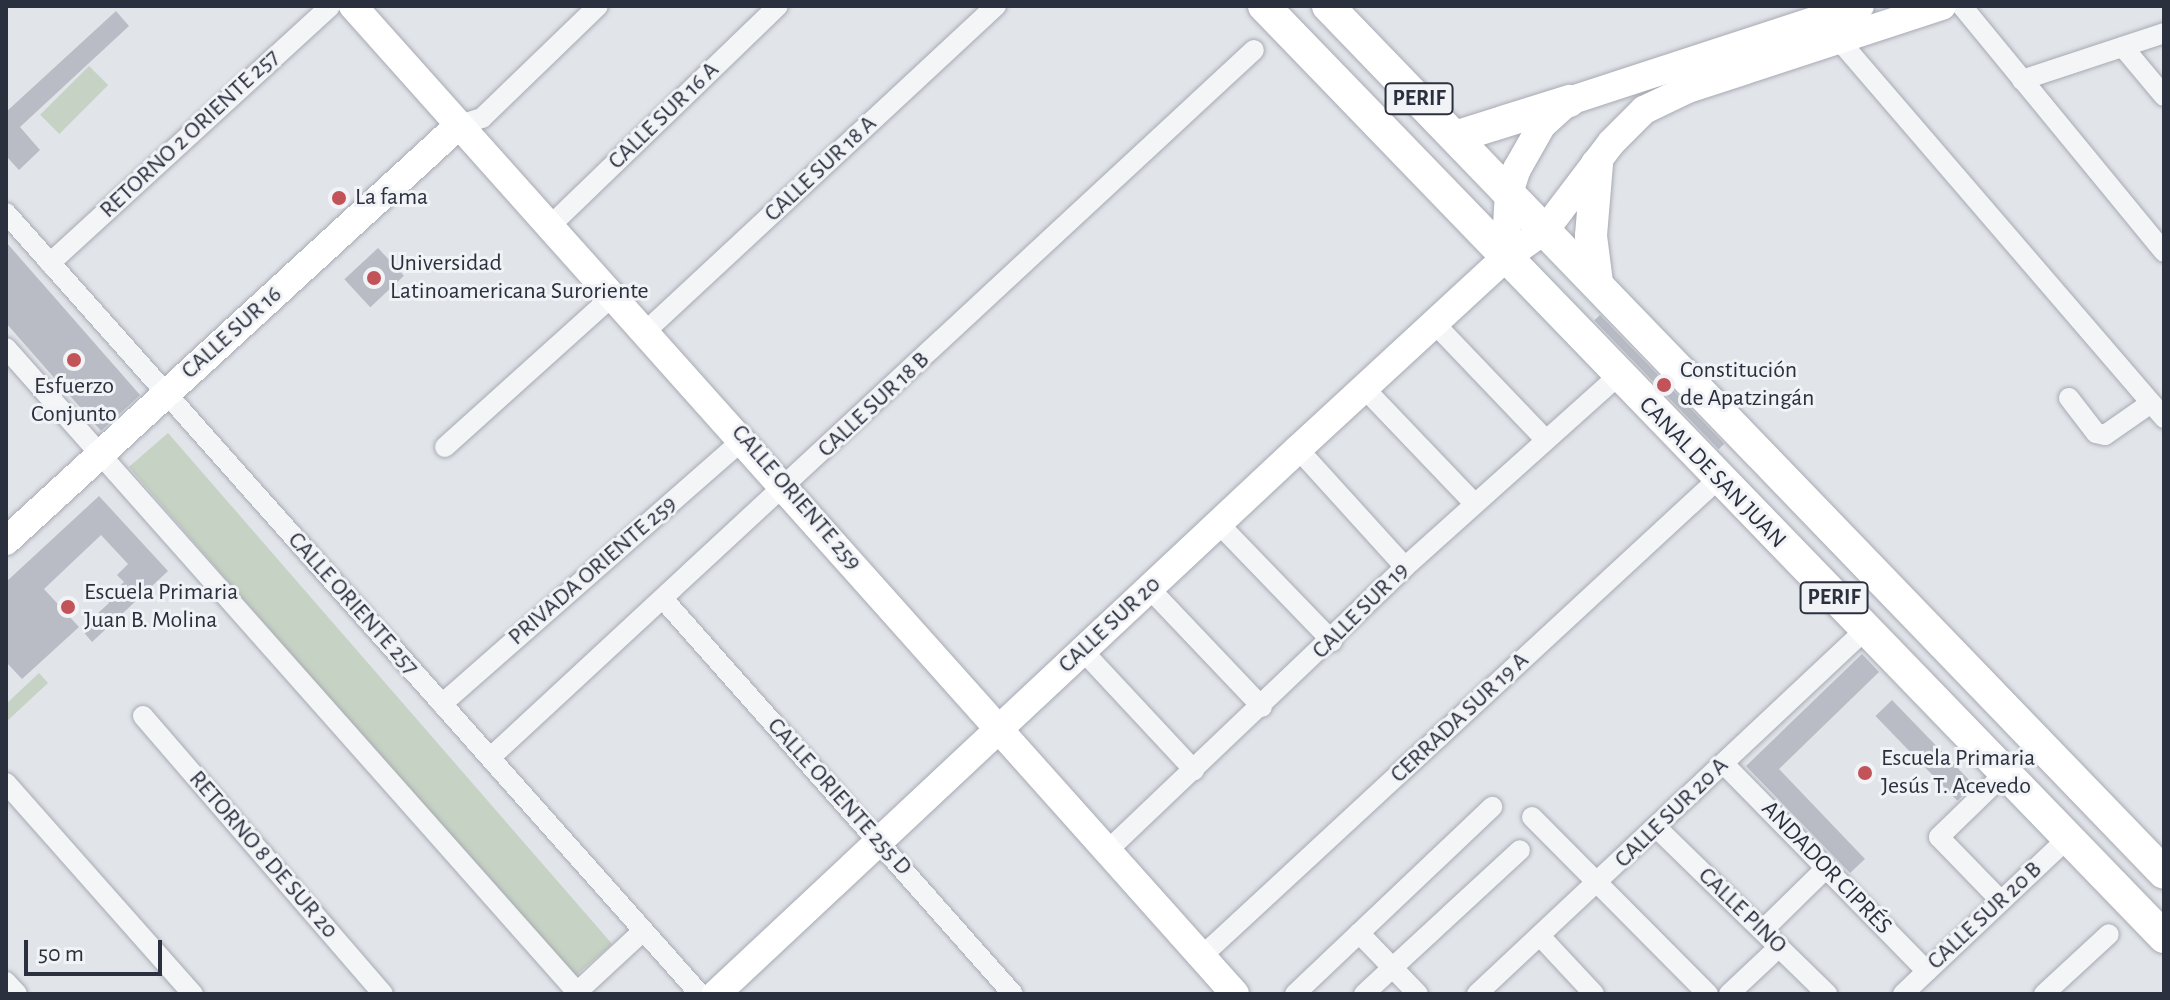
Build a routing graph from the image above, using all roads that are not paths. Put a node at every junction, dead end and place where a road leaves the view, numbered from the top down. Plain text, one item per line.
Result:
1 (330, 6) edge
2 (353, 6) edge
3 (598, 6) edge
4 (778, 6) edge
5 (996, 6) edge
6 (1264, 6) edge
7 (1328, 6) edge
8 (1860, 6) edge
9 (1942, 6) edge
10 (1962, 6) edge
11 (2164, 33) edge
12 (1839, 40) junction
13 (2123, 47) junction
14 (1254, 50) dead end
15 (2022, 80) junction
16 (2164, 96) edge
17 (1569, 101) junction
18 (459, 125) junction
19 (1455, 137) junction
20 (1604, 154) junction
21 (1509, 193) junction
22 (6, 213) edge
23 (549, 227) junction
24 (1545, 230) junction
25 (2164, 252) edge
26 (1505, 258) junction
27 (50, 263) junction
28 (1597, 283) junction
29 (614, 295) junction
30 (1436, 325) junction
31 (646, 331) junction
32 (6, 348) edge
33 (1618, 376) junction
34 (1365, 389) junction
35 (165, 394) junction
36 (2069, 398) dead end
37 (2158, 410) edge
38 (744, 439) junction
39 (1545, 439) junction
40 (445, 447) dead end
41 (1298, 449) junction
42 (100, 454) junction
43 (1718, 479) junction
44 (787, 487) junction
45 (1474, 503) junction
46 (1219, 524) junction
47 (6, 541) edge
48 (1405, 567) junction
49 (1149, 588) junction
50 (664, 600) junction
51 (1865, 630) junction
52 (1332, 641) junction
53 (1083, 651) junction
54 (442, 704) junction
55 (1262, 707) junction
56 (143, 716) dead end
57 (999, 731) junction
58 (491, 757) junction
59 (1724, 764) junction
60 (1194, 770) junction
61 (2004, 774) junction
62 (6, 783) edge
63 (1492, 807) dead end
64 (1532, 817) dead end
65 (1657, 828) junction
66 (2068, 838) junction
67 (879, 842) junction
68 (1108, 850) junction
69 (1520, 850) dead end
70 (1826, 868) junction
71 (2164, 873) edge
72 (1598, 884) junction
73 (2001, 901) junction
74 (1763, 930) junction
75 (642, 932) junction
76 (1359, 933) junction
77 (2109, 934) dead end
78 (1540, 936) junction
79 (2164, 937) edge
80 (1779, 947) junction
81 (1202, 956) junction
82 (1392, 968) junction
83 (1927, 971) junction
84 (6, 982) edge
85 (576, 993) edge
86 (1481, 993) edge
87 (17, 994) edge
88 (193, 994) edge
89 (383, 994) edge
90 (700, 994) edge
91 (716, 994) edge
92 (1013, 994) edge
93 (1235, 994) edge
94 (1295, 994) edge
95 (1364, 994) edge
96 (1418, 994) edge
97 (1594, 994) edge
98 (1708, 994) edge
99 (1729, 994) edge
100 (1827, 994) edge
101 (1903, 994) edge
102 (2044, 994) edge

1 - 27 street, RETORNO 2 ORIENTE 257
2 - 18 street, CALLE ORIENTE 259
3 - 18 street
4 - 23 street, CALLE SUR 16 A
5 - 31 street, CALLE SUR 18 A
6 - 26 main road, CANAL DE SAN JUAN / PERIF
7 - 19 main road, CANAL DE SAN JUAN / PERIF
8 - 17 street
9 - 12 street, CALLE SUR 20
10 - 15 street
11 - 13 street
12 - 20 street, CALLE SUR 20
12 - 37 street
13 - 15 street
13 - 16 street
14 - 44 street, CALLE SUR 18 B
15 - 25 street
17 - 19 main road
17 - 20 street
17 - 21 street
18 - 23 street, CALLE ORIENTE 259
18 - 35 street, CALLE SUR 16
19 - 21 main road, CANAL DE SAN JUAN / PERIF
20 - 24 street, CALLE SUR 20
20 - 28 main road
21 - 24 main road, CANAL DE SAN JUAN / PERIF
21 - 26 street
22 - 27 street, CALLE ORIENTE 257
23 - 29 street, CALLE ORIENTE 259
24 - 26 street, CALLE SUR 20
24 - 28 main road, CANAL DE SAN JUAN / PERIF
26 - 30 street, CALLE SUR 20
26 - 33 main road, CANAL DE SAN JUAN / PERIF
27 - 35 street, CALLE ORIENTE 257
28 - 71 main road, CANAL DE SAN JUAN / PERIF
29 - 31 street, CALLE ORIENTE 259
29 - 40 street
30 - 34 street, CALLE SUR 20
30 - 39 street
31 - 38 street, CALLE ORIENTE 259
32 - 42 street
33 - 39 street, CALLE SUR 19
33 - 43 main road, CANAL DE SAN JUAN / PERIF
34 - 41 street, CALLE SUR 20
34 - 45 street
35 - 42 street, CALLE SUR 16
35 - 54 street, CALLE ORIENTE 257
36 - 37 street
38 - 44 street, CALLE ORIENTE 259
38 - 54 street, PRIVADA ORIENTE 259
39 - 45 street, CALLE SUR 19
41 - 46 street, CALLE SUR 20
41 - 48 street
42 - 47 street, CALLE SUR 16
42 - 85 street
43 - 51 main road, CANAL DE SAN JUAN / PERIF
43 - 81 street, CERRADA SUR 19 A
44 - 50 street, CALLE SUR 18 B
44 - 57 street, CALLE ORIENTE 259
45 - 48 street, CALLE SUR 19
46 - 49 street, CALLE SUR 20
46 - 52 street
48 - 52 street, CALLE SUR 19
49 - 53 street, CALLE SUR 20
49 - 55 street
50 - 58 street, CALLE SUR 18 B
50 - 67 street, CALLE ORIENTE 255 D
51 - 59 street, CALLE SUR 20 A
51 - 61 main road, CANAL DE SAN JUAN / PERIF
52 - 55 street, CALLE SUR 19
53 - 57 street, CALLE SUR 20
53 - 60 street
54 - 58 street, CALLE ORIENTE 257
55 - 60 street, CALLE SUR 19
56 - 89 street, RETORNO 8 DE SUR 20
57 - 67 street, CALLE SUR 20
57 - 68 street, CALLE ORIENTE 259
58 - 75 street, CALLE ORIENTE 257
59 - 65 street, CALLE SUR 20 A
59 - 70 street, ANDADOR CIPRÉS
60 - 68 street, CALLE SUR 19
61 - 66 main road, CANAL DE SAN JUAN / PERIF
61 - 73 street
62 - 88 street
63 - 76 street
64 - 72 street
65 - 72 street, CALLE SUR 20 A
65 - 74 street, CALLE PINO
66 - 73 street, CALLE SUR 20 B
66 - 79 main road, CANAL DE SAN JUAN / PERIF
67 - 91 street, CALLE SUR 20
67 - 92 street, CALLE ORIENTE 255 D
68 - 81 street, CALLE ORIENTE 259
69 - 82 street
70 - 74 street
70 - 83 street, ANDADOR CIPRÉS
72 - 78 street, CALLE SUR 20 A
72 - 98 street
73 - 83 street, CALLE SUR 20 B
74 - 80 street, CALLE PINO
75 - 85 street
75 - 90 street, CALLE ORIENTE 257
76 - 82 street
76 - 94 street
77 - 102 street
78 - 86 street, CALLE SUR 20 A
78 - 97 street
80 - 99 street
80 - 100 street, CALLE PINO
81 - 93 street, CALLE ORIENTE 259
82 - 95 street
82 - 96 street
83 - 101 street, CALLE SUR 20 B
84 - 87 street

